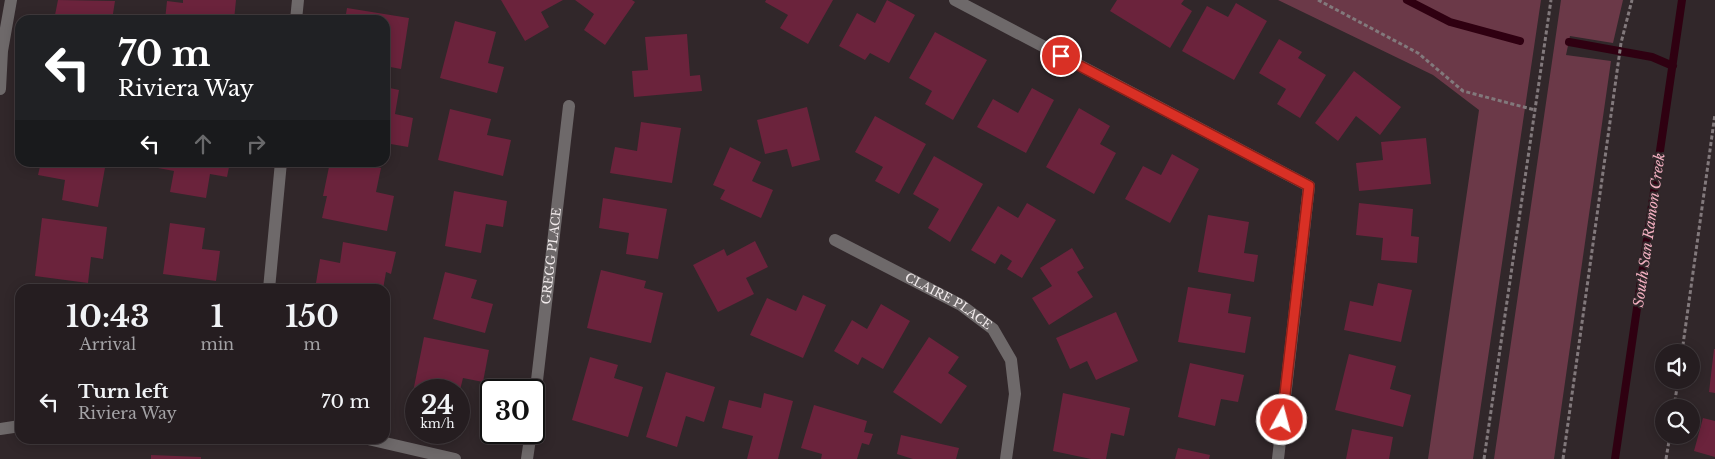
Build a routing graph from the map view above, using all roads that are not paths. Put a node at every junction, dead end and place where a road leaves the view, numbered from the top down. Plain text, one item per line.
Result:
1 (11, 0) edge
2 (298, 0) edge
3 (955, 0) edge
4 (296, 15) edge
5 (1, 51) edge
6 (0, 89) edge
7 (569, 106) dead end
8 (281, 167) edge
9 (835, 240) dead end
10 (270, 284) edge
11 (537, 379) edge
12 (15, 427) edge
13 (0, 429) edge
14 (390, 444) edge
15 (530, 444) edge
16 (455, 459) edge
17 (528, 459) edge
18 (1006, 459) edge
19 (1278, 459) edge

1 - 5 street
2 - 4 street
3 - 19 street
5 - 6 street
7 - 11 street, GREGG PLACE
8 - 10 street
9 - 18 street, CLAIRE PLACE
12 - 13 street
14 - 16 street
15 - 17 street

